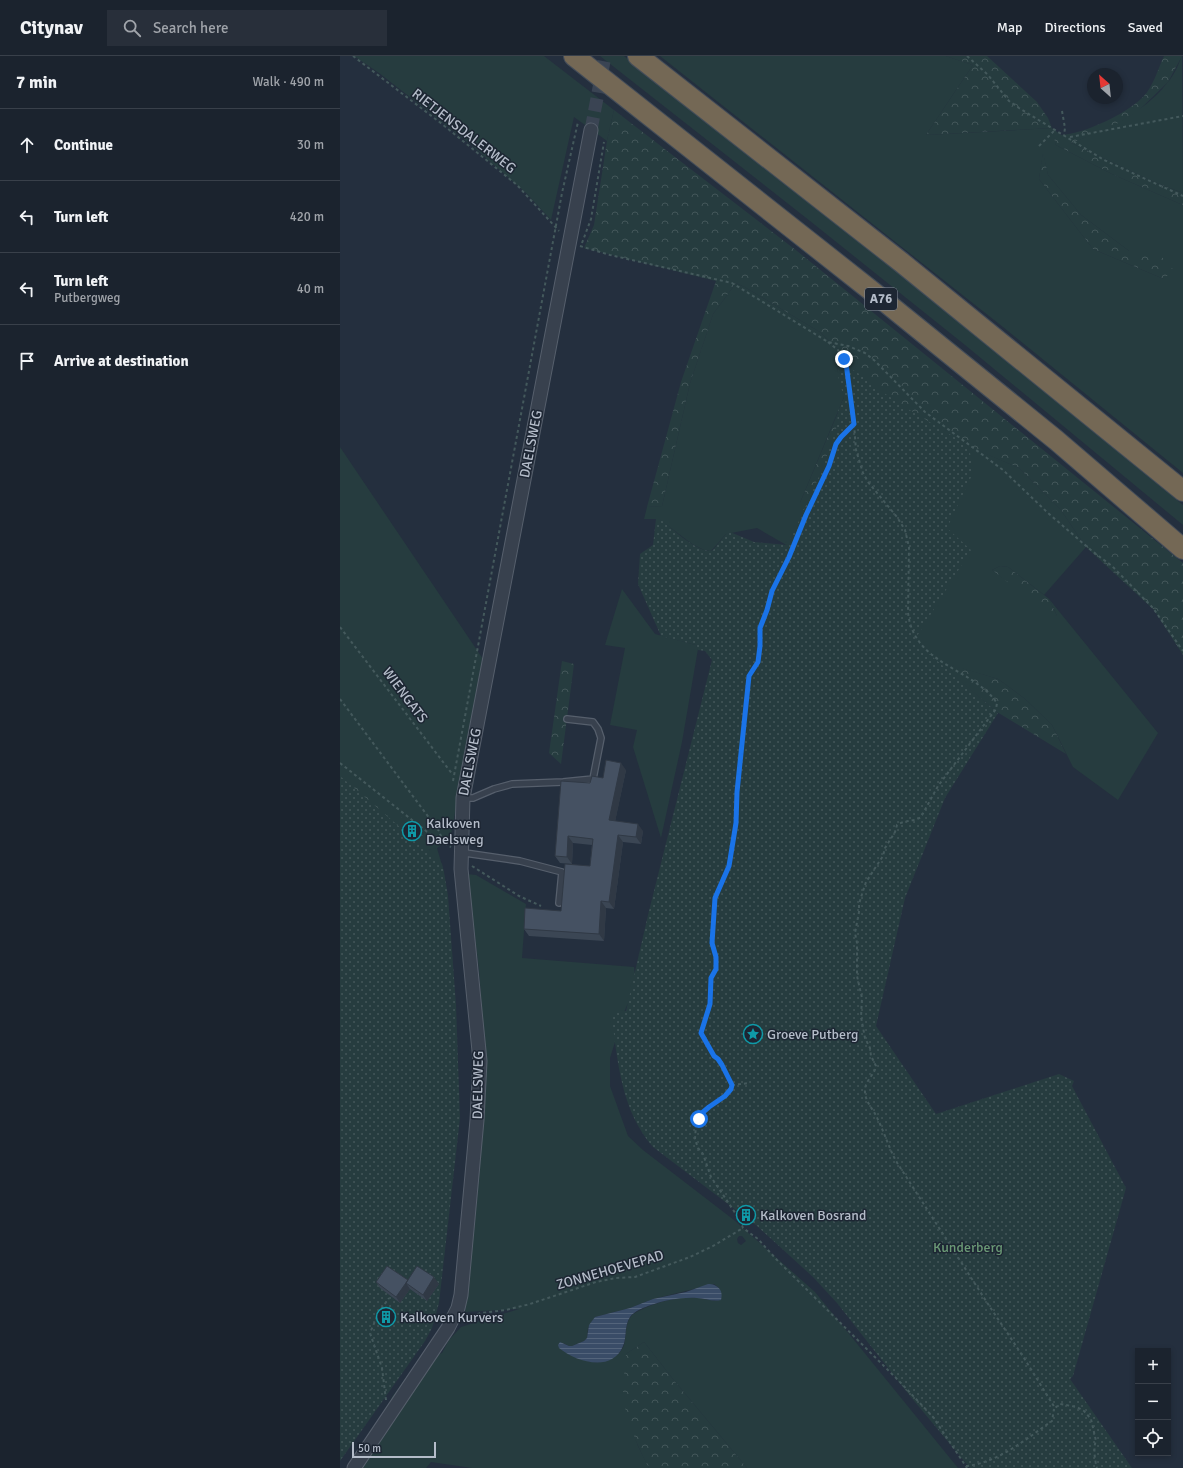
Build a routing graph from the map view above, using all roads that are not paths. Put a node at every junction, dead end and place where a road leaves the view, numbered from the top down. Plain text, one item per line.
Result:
1 (574, 56) edge
2 (638, 56) edge
3 (591, 130) tunnel mouth
4 (1183, 491) edge
5 (1183, 549) edge
6 (567, 719) dead end
7 (463, 798) junction
8 (456, 851) junction
9 (559, 903) dead end
10 (354, 1468) edge

1 - 5 highway, A76
2 - 4 highway
3 - 7 street, DAELSWEG
6 - 7 lane
7 - 8 street, DAELSWEG
8 - 9 lane
8 - 10 street, DAELSWEG

